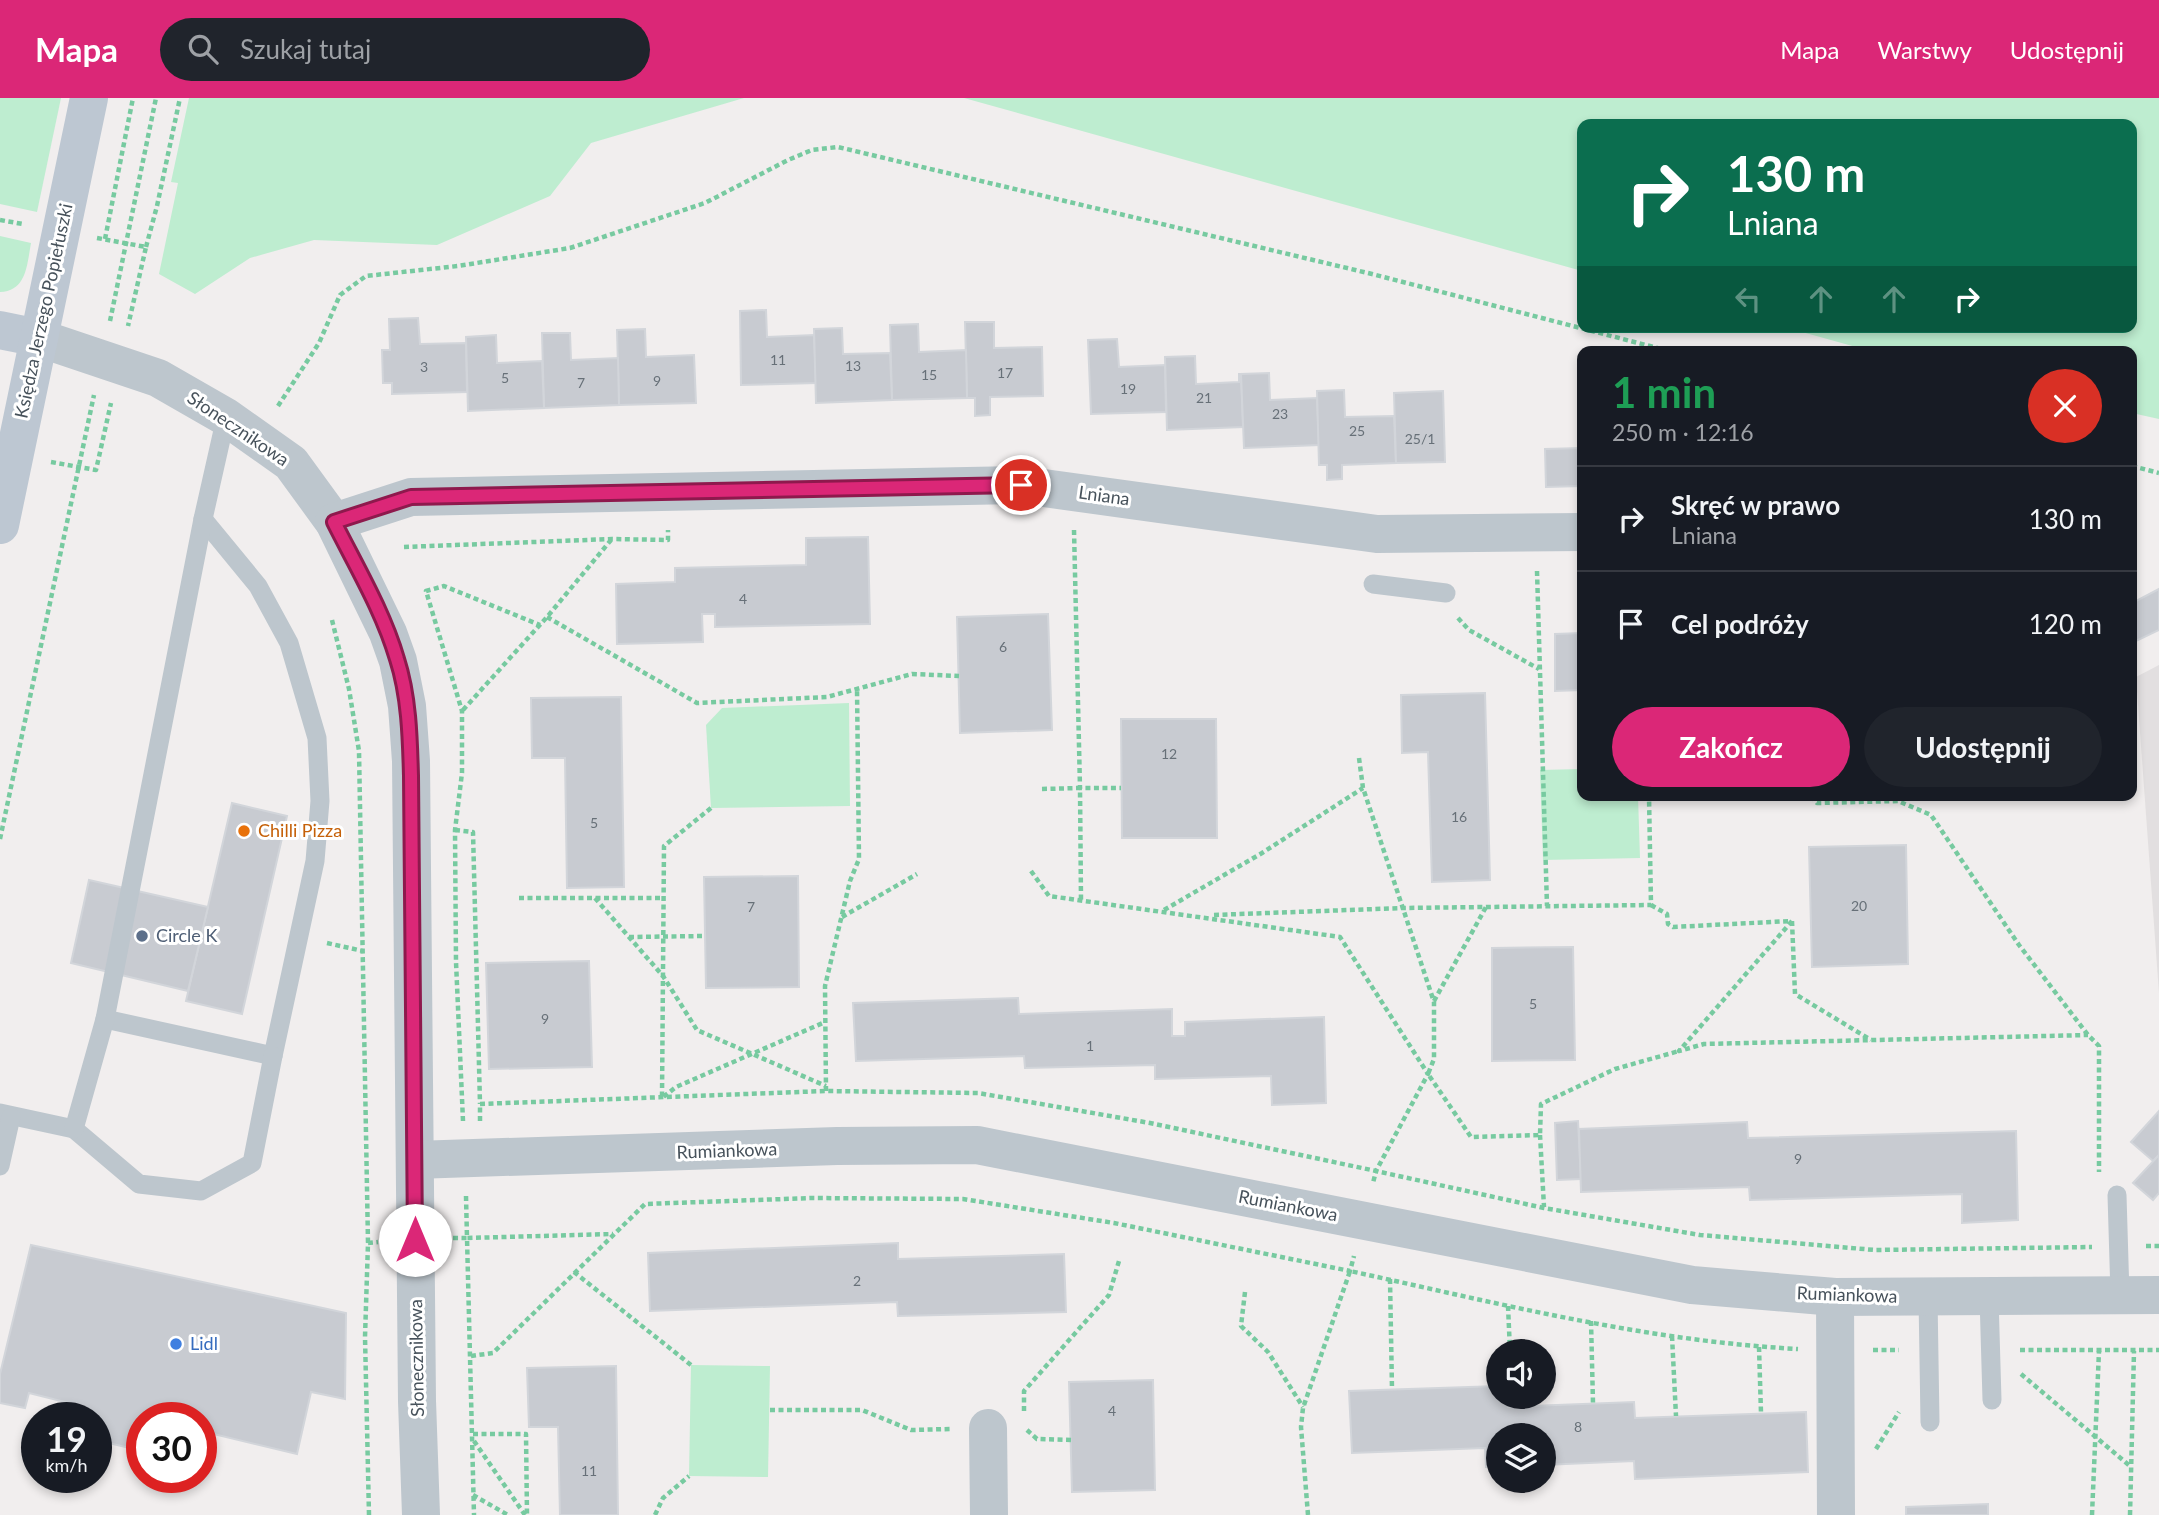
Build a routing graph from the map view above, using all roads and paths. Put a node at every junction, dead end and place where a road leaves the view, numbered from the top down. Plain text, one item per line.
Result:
1 (89, 98) edge
2 (133, 98) edge
3 (156, 98) edge
4 (180, 98) edge
5 (105, 239) dead end
6 (146, 247) dead end
7 (1577, 327) edge
8 (0, 330) edge
9 (1600, 333) edge
10 (39, 338) junction
11 (1650, 346) edge
12 (101, 359) junction
13 (226, 417) junction
14 (257, 439) junction
15 (2137, 467) edge
16 (2159, 473) edge
17 (669, 491) junction
18 (1074, 492) junction
19 (204, 519) junction
20 (334, 522) junction
21 (0, 525) edge
22 (1536, 532) junction
23 (1577, 532) edge
24 (612, 539) junction
25 (404, 547) dead end
26 (1373, 584) dead end
27 (1441, 592) joint
28 (547, 617) junction
29 (332, 620) dead end
30 (540, 625) junction
31 (1540, 670) junction
32 (959, 677) dead end
33 (857, 688) junction
34 (462, 711) junction
35 (1359, 758) dead end
36 (1080, 788) junction
37 (1121, 788) dead end
38 (1363, 788) junction
39 (1042, 789) dead end
40 (1649, 801) edge
41 (1815, 801) edge
42 (1849, 801) edge
43 (1904, 801) edge
44 (711, 808) dead end
45 (455, 830) junction
46 (0, 839) edge
47 (1031, 871) dead end
48 (917, 874) dead end
49 (519, 898) dead end
50 (595, 898) junction
51 (662, 898) junction
52 (1081, 900) junction
53 (1651, 905) junction
54 (1546, 906) junction
55 (1486, 907) junction
56 (1403, 908) junction
57 (1162, 911) junction
58 (1199, 916) junction
59 (841, 918) junction
60 (1792, 921) junction
61 (705, 936) dead end
62 (298, 937) junction
63 (629, 937) junction
64 (663, 937) junction
65 (363, 951) junction
66 (663, 976) junction
67 (1434, 1002) junction
68 (106, 1019) junction
69 (825, 1022) junction
70 (2088, 1035) junction
71 (1872, 1041) junction
72 (1679, 1051) junction
73 (751, 1055) junction
74 (272, 1056) junction
75 (1428, 1074) junction
76 (480, 1104) dead end
77 (5, 1115) edge
78 (74, 1129) junction
79 (1540, 1135) junction
80 (465, 1159) junction
81 (415, 1160) junction
82 (0, 1166) edge
83 (2099, 1180) dead end
84 (2117, 1195) dead end
85 (1544, 1208) junction
86 (614, 1234) dead end
87 (368, 1243) dead end
88 (2118, 1246) junction
89 (2159, 1246) edge
90 (1119, 1261) dead end
91 (1350, 1271) dead end
92 (573, 1272) dead end
93 (1390, 1279) dead end
94 (1245, 1292) dead end
95 (2120, 1295) junction
96 (2159, 1295) edge
97 (1835, 1297) junction
98 (1928, 1297) junction
99 (1989, 1297) junction
100 (1508, 1306) dead end
101 (1591, 1321) dead end
102 (1672, 1336) dead end
103 (1509, 1339) edge
104 (1759, 1347) dead end
105 (2099, 1351) dead end
106 (2134, 1351) dead end
107 (691, 1365) dead end
108 (1929, 1365) junction
109 (2011, 1366) dead end
110 (1392, 1390) dead end
111 (1992, 1400) dead end
112 (1593, 1403) dead end
113 (1303, 1408) junction
114 (770, 1410) dead end
115 (1760, 1413) dead end
116 (1676, 1416) dead end
117 (1930, 1422) dead end
118 (1006, 1428) junction
119 (2096, 1435) junction
120 (1071, 1440) dead end
121 (1872, 1454) dead end
122 (2130, 1466) junction
123 (689, 1475) dead end
124 (473, 1494) dead end
125 (421, 1515) edge
126 (508, 1515) edge
127 (526, 1515) edge
128 (655, 1515) edge
129 (989, 1515) edge
130 (1308, 1515) edge
131 (1836, 1515) edge
132 (2092, 1515) edge
133 (2130, 1515) edge

1 - 10 main road, Księdza Jerzego Popiełuszki
2 - 5 path
3 - 12 path
4 - 6 path
7 - 14 path
8 - 10 main road
9 - 11 path
10 - 12 street, Słonecznikowa
10 - 21 main road, Księdza Jerzego Popiełuszki
12 - 13 street, Słonecznikowa
12 - 46 path
13 - 14 street, Słonecznikowa
13 - 19 lane
14 - 20 street, Słonecznikowa
15 - 16 path
17 - 18 street, Lniana
17 - 20 street, Lniana
17 - 24 path
18 - 22 street, Lniana
18 - 36 path
19 - 62 lane
19 - 68 lane
20 - 81 street, Słonecznikowa
22 - 23 street, Lniana
22 - 31 path
24 - 25 path
24 - 28 path
26 - 27 lane
27 - 31 path
28 - 30 path
28 - 33 path
29 - 65 path
30 - 34 path
30 - 34 path
31 - 54 path
32 - 33 path
33 - 59 path
34 - 45 path
35 - 38 path
36 - 37 path
36 - 39 path
36 - 52 path
38 - 56 path
38 - 57 path
40 - 53 path
41 - 42 path
43 - 70 path
44 - 51 path
45 - 76 path
45 - 80 path
47 - 52 path
48 - 59 path
49 - 50 path
50 - 51 path
50 - 63 path
51 - 64 path
52 - 57 path
53 - 54 path
53 - 60 path
54 - 55 path
55 - 56 path
55 - 67 path
56 - 58 path
56 - 67 path
57 - 58 path
58 - 75 path
59 - 69 path
60 - 71 path
60 - 72 path
61 - 64 path
62 - 65 path
62 - 74 lane
63 - 64 path
63 - 66 path
64 - 66 path
65 - 87 path
66 - 73 path
66 - 73 path
67 - 75 path
68 - 74 lane
68 - 78 lane
69 - 73 path
69 - 73 path
70 - 71 path
70 - 83 path
71 - 72 path
72 - 79 path
74 - 78 lane
75 - 79 path
75 - 85 path
77 - 78 lane
77 - 82 lane
79 - 85 path
80 - 81 street, Rumiankowa
80 - 86 path
80 - 97 street, Rumiankowa
81 - 125 street, Słonecznikowa
84 - 88 lane
85 - 88 path
88 - 89 path
88 - 95 lane
90 - 118 path
91 - 113 path
92 - 107 path
93 - 110 path
94 - 113 path
95 - 96 street, Rumiankowa
95 - 99 street, Rumiankowa
97 - 98 street, Rumiankowa
97 - 131 street
98 - 99 street, Rumiankowa
98 - 108 lane
99 - 111 lane
100 - 103 path
101 - 112 path
102 - 116 path
104 - 115 path
105 - 119 path
106 - 122 path
108 - 117 lane
108 - 121 path
109 - 119 path
113 - 130 path
114 - 118 path
118 - 120 path
118 - 129 street
119 - 122 path
119 - 132 path
122 - 133 path
123 - 128 path
124 - 126 path
127 - 127 path

